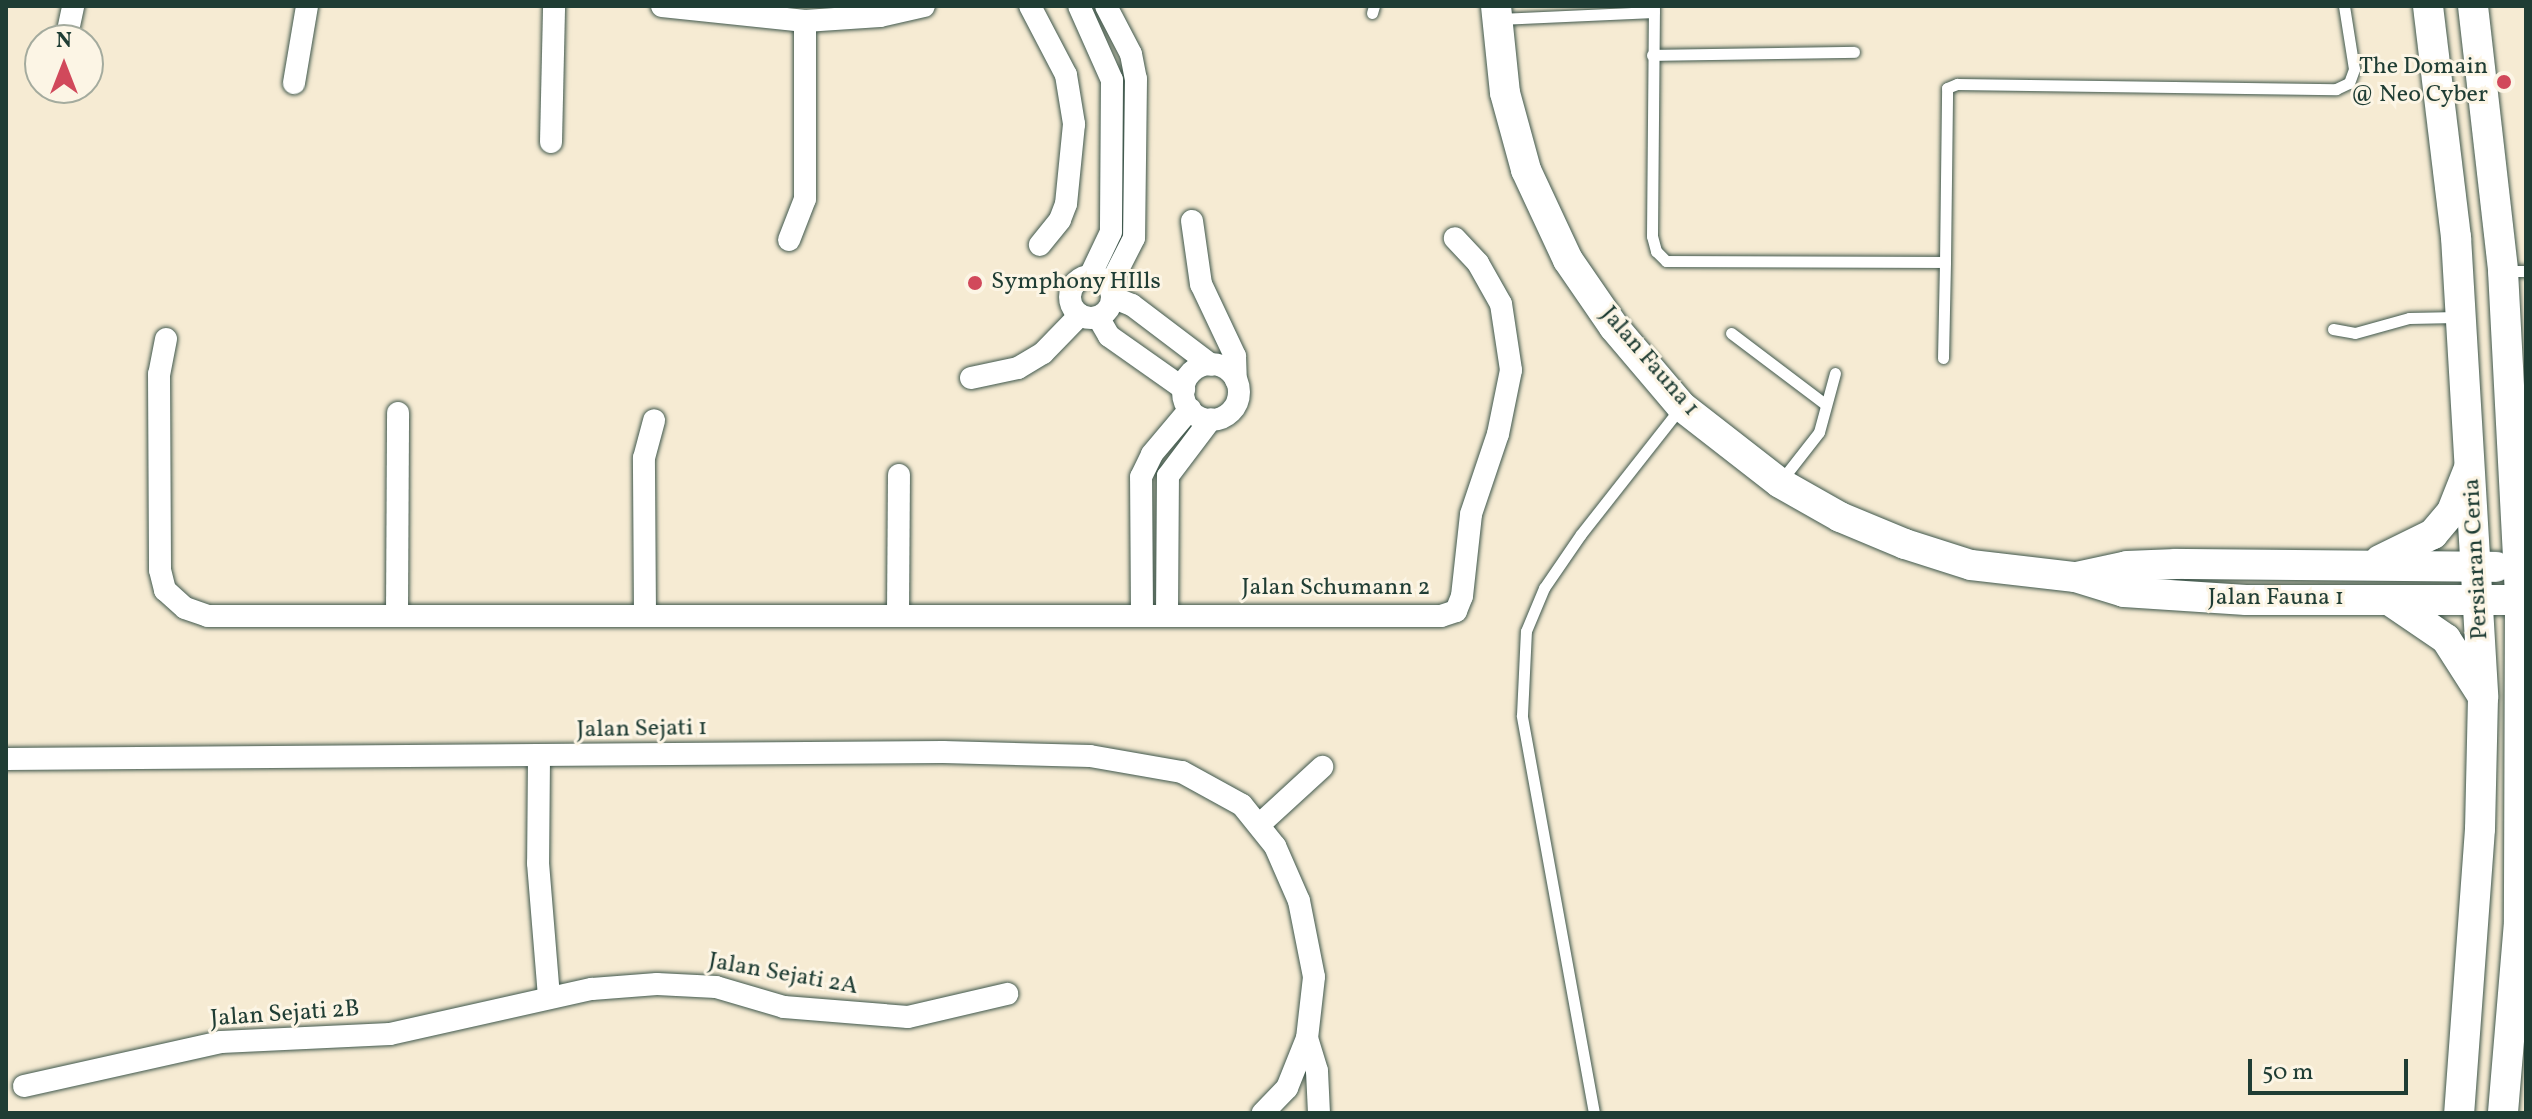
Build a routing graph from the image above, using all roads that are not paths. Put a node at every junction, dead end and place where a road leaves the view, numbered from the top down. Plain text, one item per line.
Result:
1 (307, 6) edge
2 (554, 6) edge
3 (662, 6) edge
4 (924, 6) edge
5 (1030, 6) edge
6 (1079, 6) edge
7 (1106, 6) edge
8 (2344, 6) edge
9 (2428, 6) edge
10 (2473, 6) edge
11 (1654, 9) edge
12 (1496, 12) edge
13 (805, 21) junction
14 (1854, 52) dead end
15 (1652, 55) junction
16 (294, 83) dead end
17 (551, 142) dead end
18 (1192, 221) dead end
19 (1455, 238) dead end
20 (789, 240) dead end
21 (1040, 245) dead end
22 (1945, 262) junction
23 (2514, 271) edge
24 (1104, 287) junction
25 (1089, 316) junction
26 (2462, 317) junction
27 (2333, 329) dead end
28 (1731, 333) dead end
29 (166, 339) dead end
30 (1943, 358) dead end
31 (1211, 365) junction
32 (1835, 373) dead end
33 (971, 378) dead end
34 (1236, 380) junction
35 (1187, 399) junction
36 (1825, 404) junction
37 (1681, 406) junction
38 (398, 413) dead end
39 (1211, 419) junction
40 (654, 420) dead end
41 (2513, 451) junction
42 (2472, 461) junction
43 (899, 475) dead end
44 (1168, 476) junction
45 (1141, 477) junction
46 (1780, 483) junction
47 (2526, 485) edge
48 (2363, 567) junction
49 (2478, 567) junction
50 (2522, 567) edge
51 (2075, 577) junction
52 (2387, 598) junction
53 (2523, 600) edge
54 (2479, 601) junction
55 (898, 614) junction
56 (1154, 614) junction
57 (645, 615) junction
58 (397, 616) junction
59 (2524, 675) edge
60 (2483, 697) junction
61 (539, 758) junction
62 (6, 759) edge
63 (1322, 767) dead end
64 (1259, 825) junction
65 (1007, 994) dead end
66 (549, 998) junction
67 (1307, 1038) junction
68 (24, 1086) dead end
69 (1263, 1113) edge
70 (1319, 1113) edge
71 (1594, 1113) edge
72 (2459, 1113) edge
73 (2503, 1113) edge

1 - 16 street
2 - 17 street
3 - 13 street
4 - 13 street
5 - 21 street
6 - 24 street
7 - 24 street
8 - 22 lane
9 - 26 street, Persiaran Ceria
10 - 23 street, Persiaran Ceria
11 - 12 lane
11 - 15 lane
12 - 37 street, Jalan Fauna 1
13 - 20 street
14 - 15 lane
15 - 22 lane
18 - 34 street
19 - 56 street, Jalan Schumann 2
22 - 30 lane
23 - 41 street, Persiaran Ceria
24 - 25 street
24 - 25 street
24 - 31 street
25 - 33 street
25 - 35 street
26 - 27 lane
26 - 42 street, Persiaran Ceria
28 - 36 lane
29 - 58 street
31 - 34 street
31 - 35 street
32 - 36 lane
34 - 39 street
35 - 39 street
35 - 45 street
36 - 46 lane
37 - 46 street, Jalan Fauna 1
37 - 71 lane
38 - 58 street
39 - 44 street
40 - 57 street
41 - 47 street
41 - 50 street, Persiaran Ceria
42 - 48 street
42 - 49 street, Persiaran Ceria
43 - 55 street
44 - 45 street
44 - 56 street
45 - 56 street
46 - 51 street, Jalan Fauna 1
48 - 49 street, Jalan Fauna 1
48 - 51 street, Jalan Fauna 1
49 - 50 street, Jalan Fauna 1
49 - 54 street, Persiaran Ceria
50 - 53 street, Persiaran Ceria
51 - 52 street, Jalan Fauna 1
52 - 54 street, Jalan Fauna 1
52 - 60 street
53 - 54 street, Jalan Fauna 1
53 - 59 street, Persiaran Ceria
54 - 60 street, Persiaran Ceria
55 - 56 street
55 - 57 street
57 - 58 street
59 - 73 street, Persiaran Ceria
60 - 72 street, Persiaran Ceria
61 - 62 street, Jalan Sejati 1
61 - 64 street, Jalan Sejati 1
61 - 66 street
63 - 64 street
64 - 67 street, Jalan Sejati 1
65 - 66 street, Jalan Sejati 2A
66 - 68 street, Jalan Sejati 2B
67 - 69 street, Jalan Sejati 1
67 - 70 street

